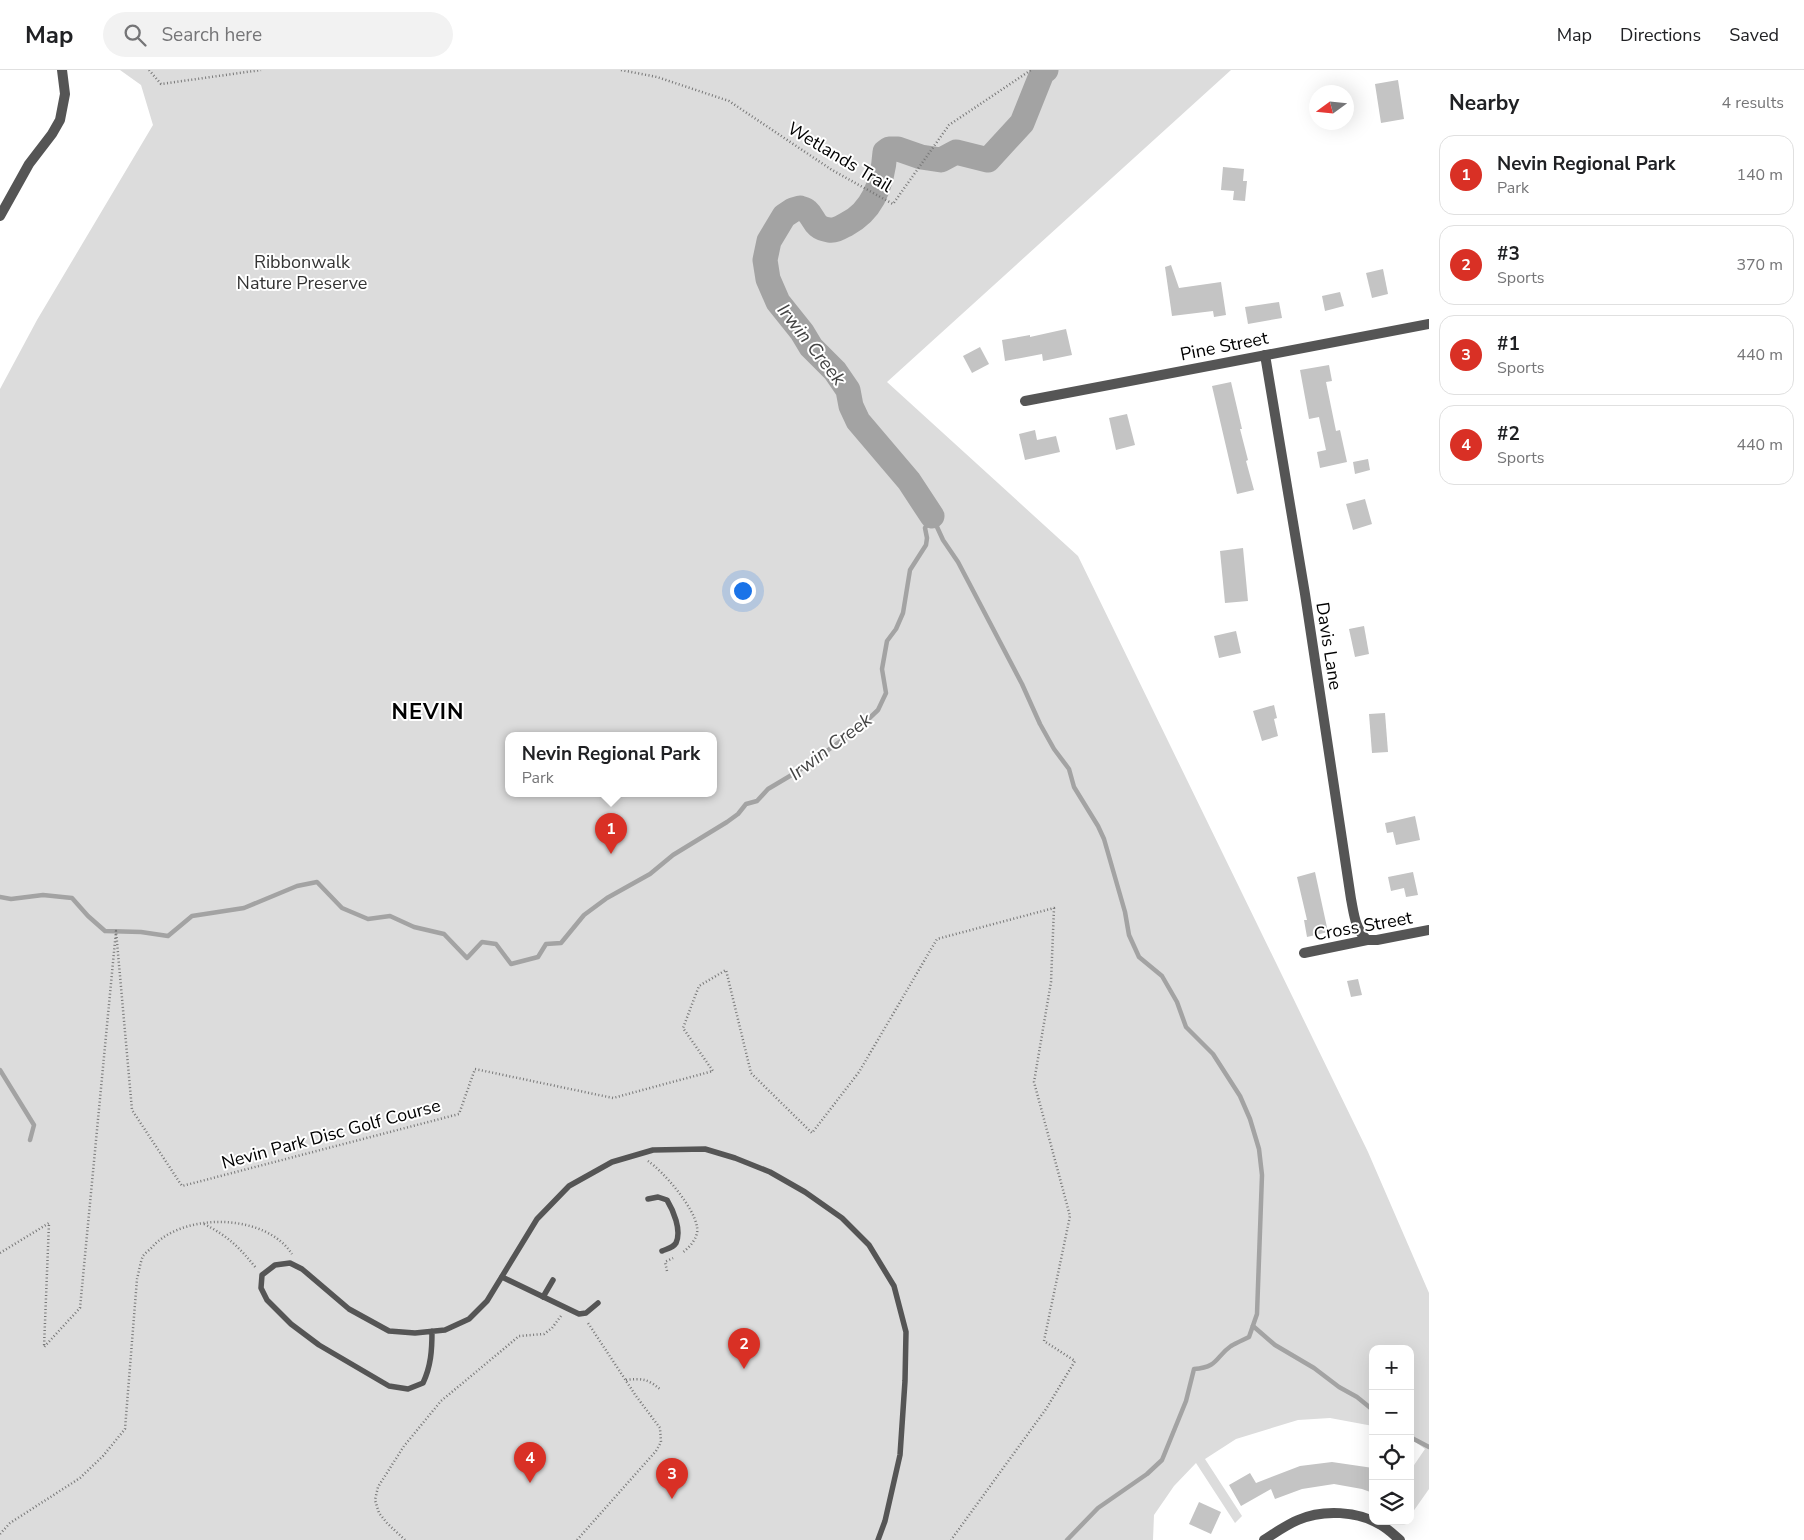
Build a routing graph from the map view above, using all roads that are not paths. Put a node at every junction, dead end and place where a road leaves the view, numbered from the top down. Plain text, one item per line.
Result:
1 (62, 70) edge
2 (0, 216) edge
3 (1429, 324) edge
4 (1265, 355) junction
5 (1025, 401) dead end
6 (1429, 930) edge
7 (1367, 940) junction
8 (1304, 953) dead end
9 (648, 1199) dead end
10 (662, 1250) dead end
11 (502, 1277) junction
12 (553, 1280) dead end
13 (543, 1297) junction
14 (598, 1303) dead end
15 (432, 1331) junction
16 (878, 1540) edge
17 (1264, 1540) edge
18 (1400, 1540) edge

1 - 2 street
3 - 4 street, Pine Street
4 - 5 street, Pine Street
4 - 7 street, Davis Lane
6 - 7 street, Cross Street
7 - 8 street, Cross Street
9 - 10 lane
11 - 13 lane
11 - 15 lane
11 - 16 lane
12 - 13 lane
13 - 14 lane
15 - 15 lane
17 - 18 street

